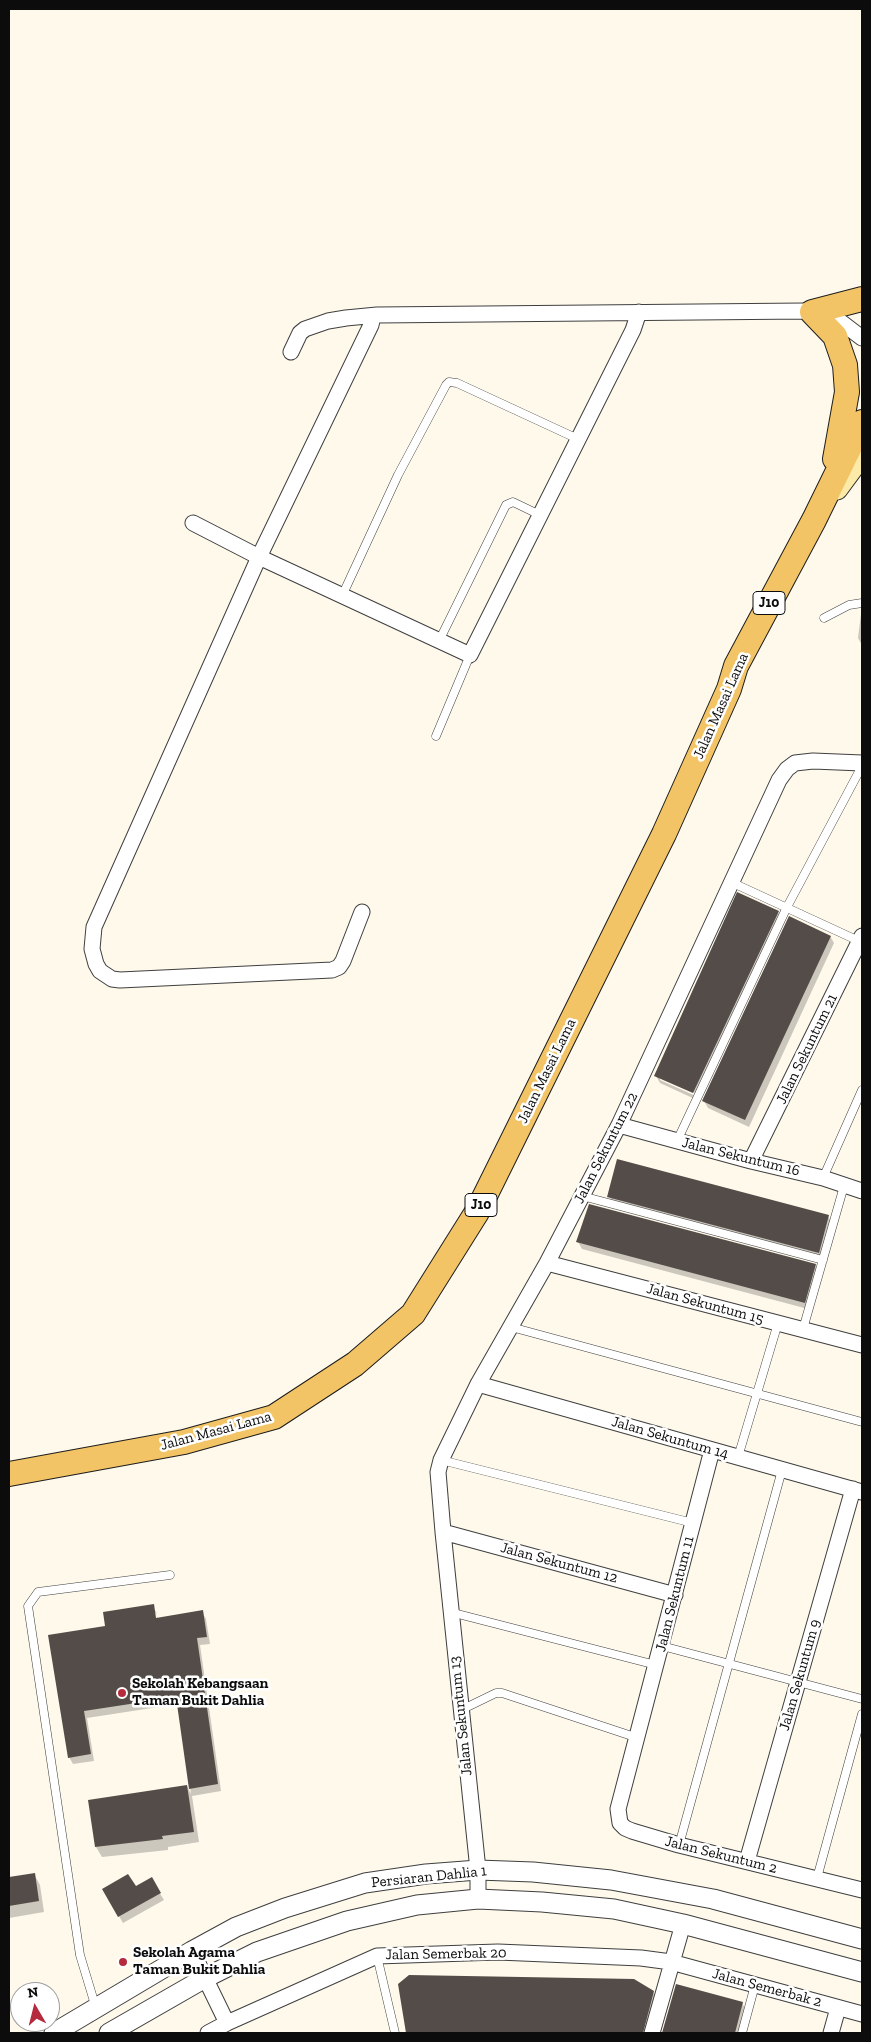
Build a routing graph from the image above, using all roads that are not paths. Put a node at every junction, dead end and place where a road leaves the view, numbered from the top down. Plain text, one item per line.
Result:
1 (862, 299) edge
2 (639, 312) junction
3 (812, 312) junction
4 (373, 316) junction
5 (862, 338) edge
6 (291, 352) dead end
7 (862, 422) edge
8 (578, 439) junction
9 (862, 455) edge
10 (830, 488) junction
11 (540, 516) junction
12 (814, 520) junction
13 (193, 523) dead end
14 (259, 557) junction
15 (342, 596) junction
16 (862, 603) edge
17 (824, 618) dead end
18 (439, 641) junction
19 (470, 655) junction
20 (436, 736) dead end
21 (862, 764) edge
22 (733, 883) junction
23 (787, 907) junction
24 (362, 912) dead end
25 (861, 940) edge
26 (862, 1090) edge
27 (619, 1125) junction
28 (677, 1141) junction
29 (751, 1161) junction
30 (823, 1178) junction
31 (844, 1186) junction
32 (862, 1191) edge
33 (582, 1196) junction
34 (823, 1260) junction
35 (547, 1263) junction
36 (778, 1323) junction
37 (512, 1327) junction
38 (803, 1330) junction
39 (862, 1345) edge
40 (478, 1384) junction
41 (756, 1394) junction
42 (862, 1422) edge
43 (712, 1450) junction
44 (738, 1457) junction
45 (441, 1460) junction
46 (782, 1470) junction
47 (9, 1474) edge
48 (858, 1491) edge
49 (693, 1523) junction
50 (443, 1532) junction
51 (170, 1575) dead end
52 (674, 1595) junction
53 (450, 1612) junction
54 (662, 1646) junction
55 (729, 1664) junction
56 (656, 1665) junction
57 (798, 1682) junction
58 (862, 1699) edge
59 (461, 1710) junction
60 (862, 1714) edge
61 (638, 1738) junction
62 (625, 1786) joint
63 (679, 1845) junction
64 (747, 1861) junction
65 (478, 1870) junction
66 (817, 1878) junction
67 (862, 1890) edge
68 (478, 1900) junction
69 (683, 1924) junction
70 (862, 1939) edge
71 (192, 1951) junction
72 (377, 1956) junction
73 (671, 1962) junction
74 (862, 1972) edge
75 (205, 1978) junction
76 (756, 1985) junction
77 (96, 2008) junction
78 (838, 2008) junction
79 (862, 2014) edge
80 (228, 2023) junction
81 (54, 2033) edge
82 (109, 2033) edge
83 (208, 2033) edge
84 (395, 2033) edge
85 (652, 2033) edge
86 (742, 2033) edge
87 (831, 2033) edge

1 - 3 main road
2 - 3 street
2 - 4 street
2 - 8 street
3 - 5 street
3 - 10 main road
4 - 6 street
4 - 14 street
7 - 10 main road, Jalan Masai Lama / J10
8 - 11 street
8 - 15 lane
9 - 12 main road
10 - 12 main road, Jalan Masai Lama / J10
11 - 18 lane
11 - 19 street
12 - 47 main road, Jalan Masai Lama / J10
13 - 14 street
14 - 15 street
14 - 24 street
15 - 18 street
16 - 17 lane
18 - 19 street
19 - 20 lane
21 - 22 street, Jalan Sekuntum 22
21 - 23 lane
22 - 23 lane
22 - 27 street, Jalan Sekuntum 22
23 - 25 lane
23 - 28 lane
25 - 29 street, Jalan Sekuntum 21
26 - 30 lane
27 - 28 street, Jalan Sekuntum 16
27 - 33 street, Jalan Sekuntum 22
28 - 29 street, Jalan Sekuntum 16
29 - 30 street, Jalan Sekuntum 16
30 - 31 street, Jalan Sekuntum 16
31 - 32 street, Jalan Sekuntum 16
31 - 34 lane
33 - 34 lane
33 - 35 street, Jalan Sekuntum 22
34 - 38 lane
35 - 36 street, Jalan Sekuntum 15
35 - 37 street, Jalan Sekuntum 22
36 - 38 street, Jalan Sekuntum 15
36 - 41 lane
37 - 40 street, Jalan Sekuntum 22
37 - 41 lane
38 - 39 street, Jalan Sekuntum 15
40 - 43 street, Jalan Sekuntum 14
40 - 45 street, Jalan Sekuntum 22
41 - 42 lane
41 - 44 lane
43 - 44 street, Jalan Sekuntum 14
43 - 49 street, Jalan Sekuntum 11
44 - 46 street, Jalan Sekuntum 14
45 - 49 lane
45 - 50 street, Jalan Sekuntum 22
46 - 48 street, Jalan Sekuntum 14
46 - 55 lane
48 - 57 street, Jalan Sekuntum 9
49 - 52 street, Jalan Sekuntum 11
50 - 52 street, Jalan Sekuntum 12
50 - 53 street, Jalan Sekuntum 13
51 - 77 lane
52 - 54 street, Jalan Sekuntum 11
53 - 56 lane
53 - 59 street, Jalan Sekuntum 13
54 - 55 lane
54 - 56 street, Jalan Sekuntum 11
55 - 57 lane
55 - 63 lane
56 - 61 street, Jalan Sekuntum 11
57 - 58 lane
57 - 64 street, Jalan Sekuntum 9
59 - 61 lane
59 - 65 street, Jalan Sekuntum 13
60 - 66 lane
61 - 62 street, Jalan Sekuntum 11
62 - 63 street, Jalan Sekuntum 2
63 - 64 street, Jalan Sekuntum 2
64 - 66 street, Jalan Sekuntum 2
65 - 68 street, Jalan Sekuntum 13
65 - 70 street, Persiaran Dahlia 1
65 - 71 street, Persiaran Dahlia 1
66 - 67 street, Jalan Sekuntum 2
68 - 69 street, Persiaran Dahlia 1
68 - 75 street, Persiaran Dahlia 1
69 - 73 street
69 - 74 street, Persiaran Dahlia 1
71 - 75 street
71 - 77 street, Persiaran Dahlia 1
72 - 73 street, Jalan Semerbak 20
72 - 80 street, Jalan Semerbak 20
72 - 84 lane
73 - 76 street, Jalan Semerbak 2
73 - 85 street
75 - 80 street
75 - 82 street, Persiaran Dahlia 1
76 - 78 street, Jalan Semerbak 2
76 - 86 lane
77 - 81 street, Persiaran Dahlia 1
78 - 79 street, Jalan Semerbak 2
78 - 87 street
80 - 83 street, Jalan Semerbak 20

